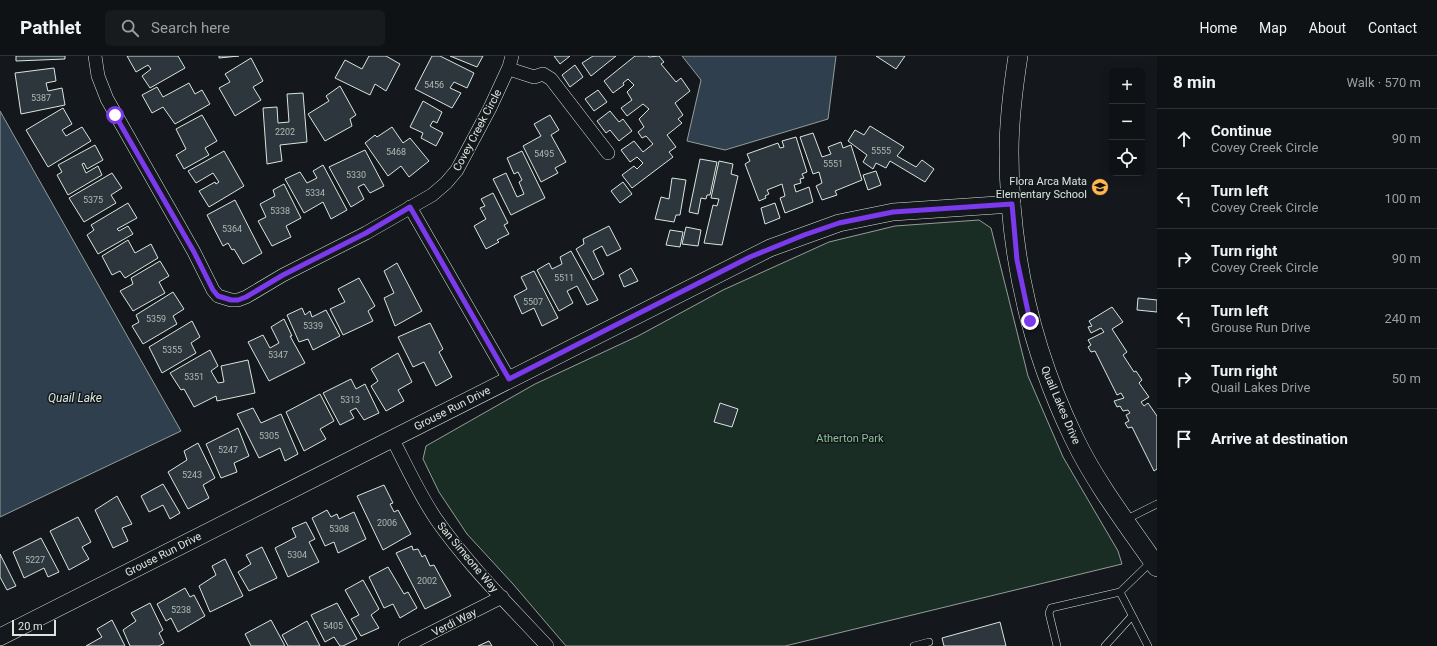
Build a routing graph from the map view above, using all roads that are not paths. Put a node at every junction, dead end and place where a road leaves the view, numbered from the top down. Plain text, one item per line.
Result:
1 (95, 56) edge
2 (1018, 56) edge
3 (510, 62) edge
4 (608, 153) dead end
5 (1012, 204) junction
6 (410, 207) junction
7 (509, 379) junction
8 (392, 438) junction
9 (1157, 504) edge
10 (1123, 520) junction
11 (1155, 564) edge
12 (1120, 592) junction
13 (502, 597) junction
14 (1132, 616) junction
15 (0, 637) edge
16 (929, 642) dead end
17 (405, 646) edge
18 (547, 646) edge
19 (914, 646) edge
20 (1057, 646) edge
21 (1105, 646) edge
22 (1148, 646) edge

1 - 6 street, Covey Creek Circle
2 - 5 main road, Quail Lakes Drive
3 - 4 street
3 - 6 street, Covey Creek Circle
5 - 7 street, Grouse Run Drive
5 - 10 main road, Quail Lakes Drive
6 - 7 street
7 - 8 street, Grouse Run Drive
8 - 13 street, San Simeone Way
8 - 15 street, Grouse Run Drive
9 - 10 lane
10 - 11 main road, Quail Lakes Drive
11 - 12 lane
12 - 14 lane
12 - 20 lane
13 - 17 street, Verdi Way
13 - 18 street, San Simeone Way
14 - 21 lane
14 - 22 lane
16 - 19 lane

